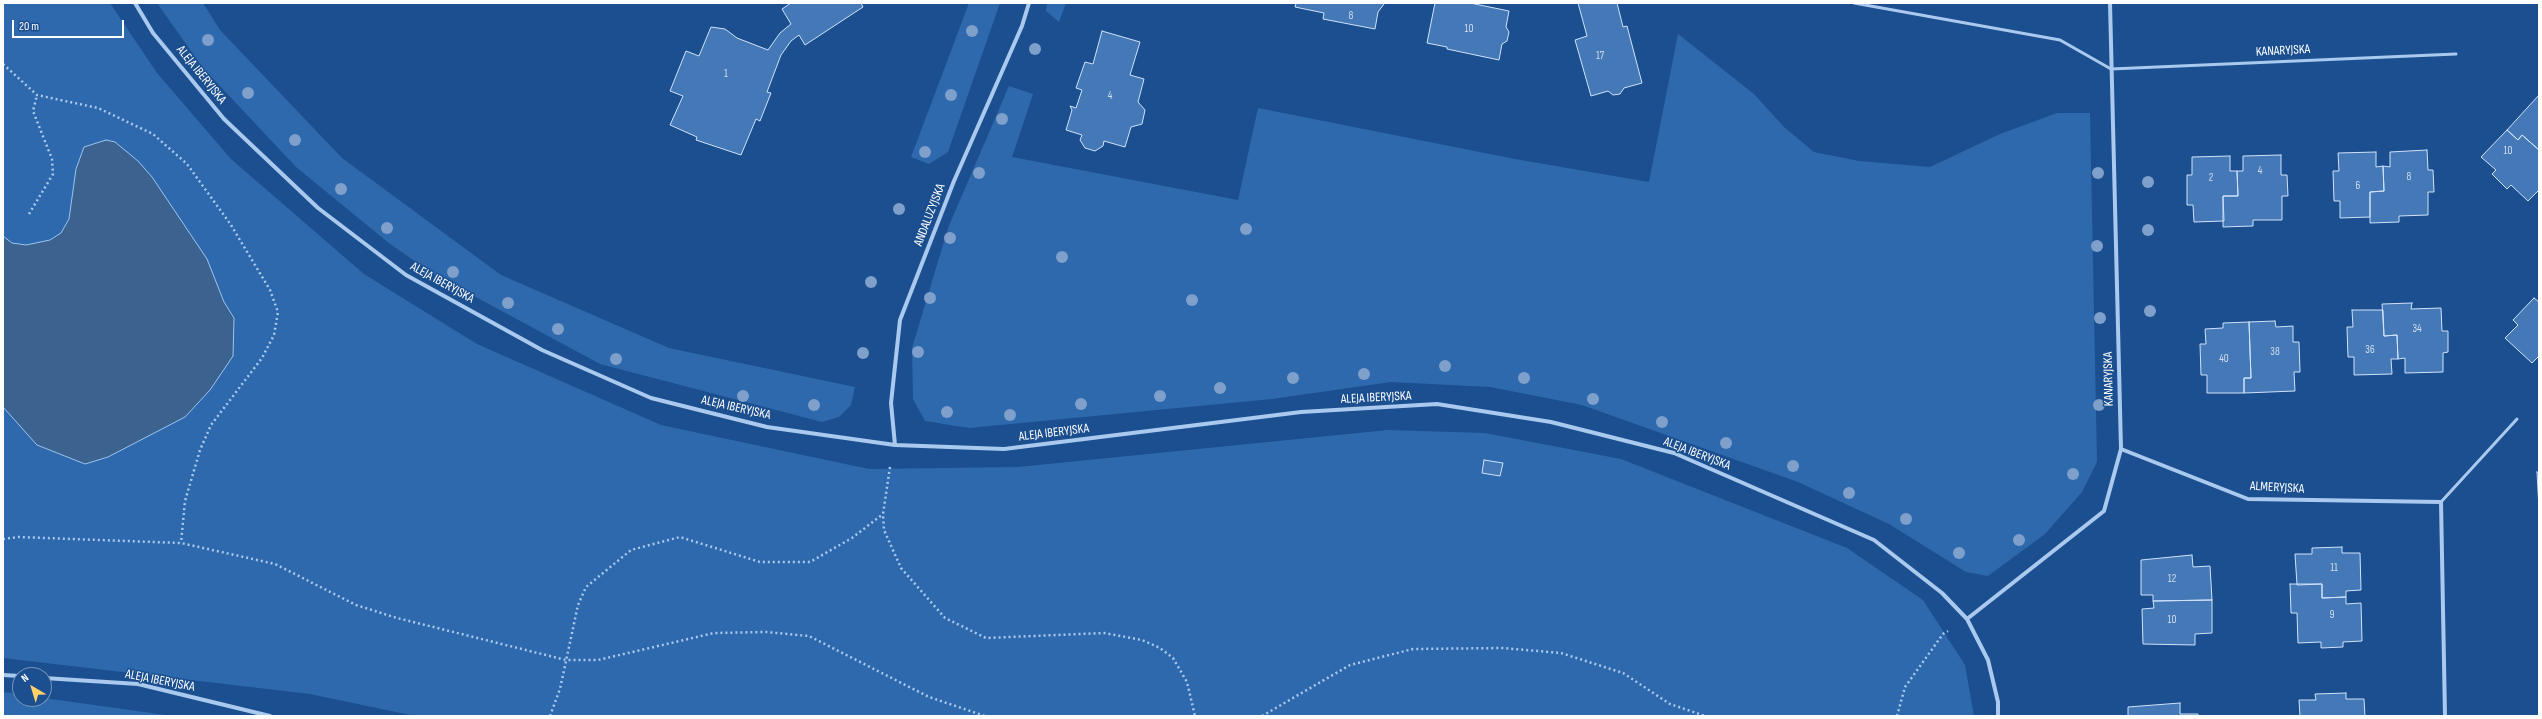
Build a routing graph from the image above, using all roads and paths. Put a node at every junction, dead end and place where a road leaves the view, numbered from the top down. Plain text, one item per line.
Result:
1 (135, 3) edge
2 (1029, 3) edge
3 (1854, 3) edge
4 (2110, 3) edge
5 (2456, 54) dead end
6 (3, 64) edge
7 (2111, 69) junction
8 (38, 95) junction
9 (29, 214) dead end
10 (2517, 419) dead end
11 (895, 445) junction
12 (2121, 449) junction
13 (2441, 502) junction
14 (883, 514) junction
15 (3, 539) edge
16 (181, 543) junction
17 (1967, 619) junction
18 (566, 660) junction
19 (52, 679) edge
20 (270, 716) edge
21 (550, 716) edge
22 (985, 716) edge
23 (1195, 716) edge
24 (1262, 716) edge
25 (1705, 716) edge
26 (1897, 716) edge
27 (1998, 716) edge
28 (2445, 716) edge

1 - 11 street, ALEJA IBERYJSKA
2 - 11 street, ANDALUZYJSKA
3 - 7 lane
4 - 7 street, KANARYJSKA
5 - 7 lane, KANARYJSKA
6 - 8 path
7 - 12 street, KANARYJSKA
8 - 9 path
8 - 16 path
10 - 13 lane
11 - 14 path
11 - 17 street, ALEJA IBERYJSKA
12 - 13 street, ALMERYJSKA
12 - 17 street, KANARYJSKA
13 - 28 street
14 - 18 path
14 - 23 path
15 - 16 path
16 - 18 path
17 - 26 path
17 - 27 street, ALEJA IBERYJSKA
18 - 21 path
18 - 22 path
19 - 20 street, ALEJA IBERYJSKA
24 - 25 path

